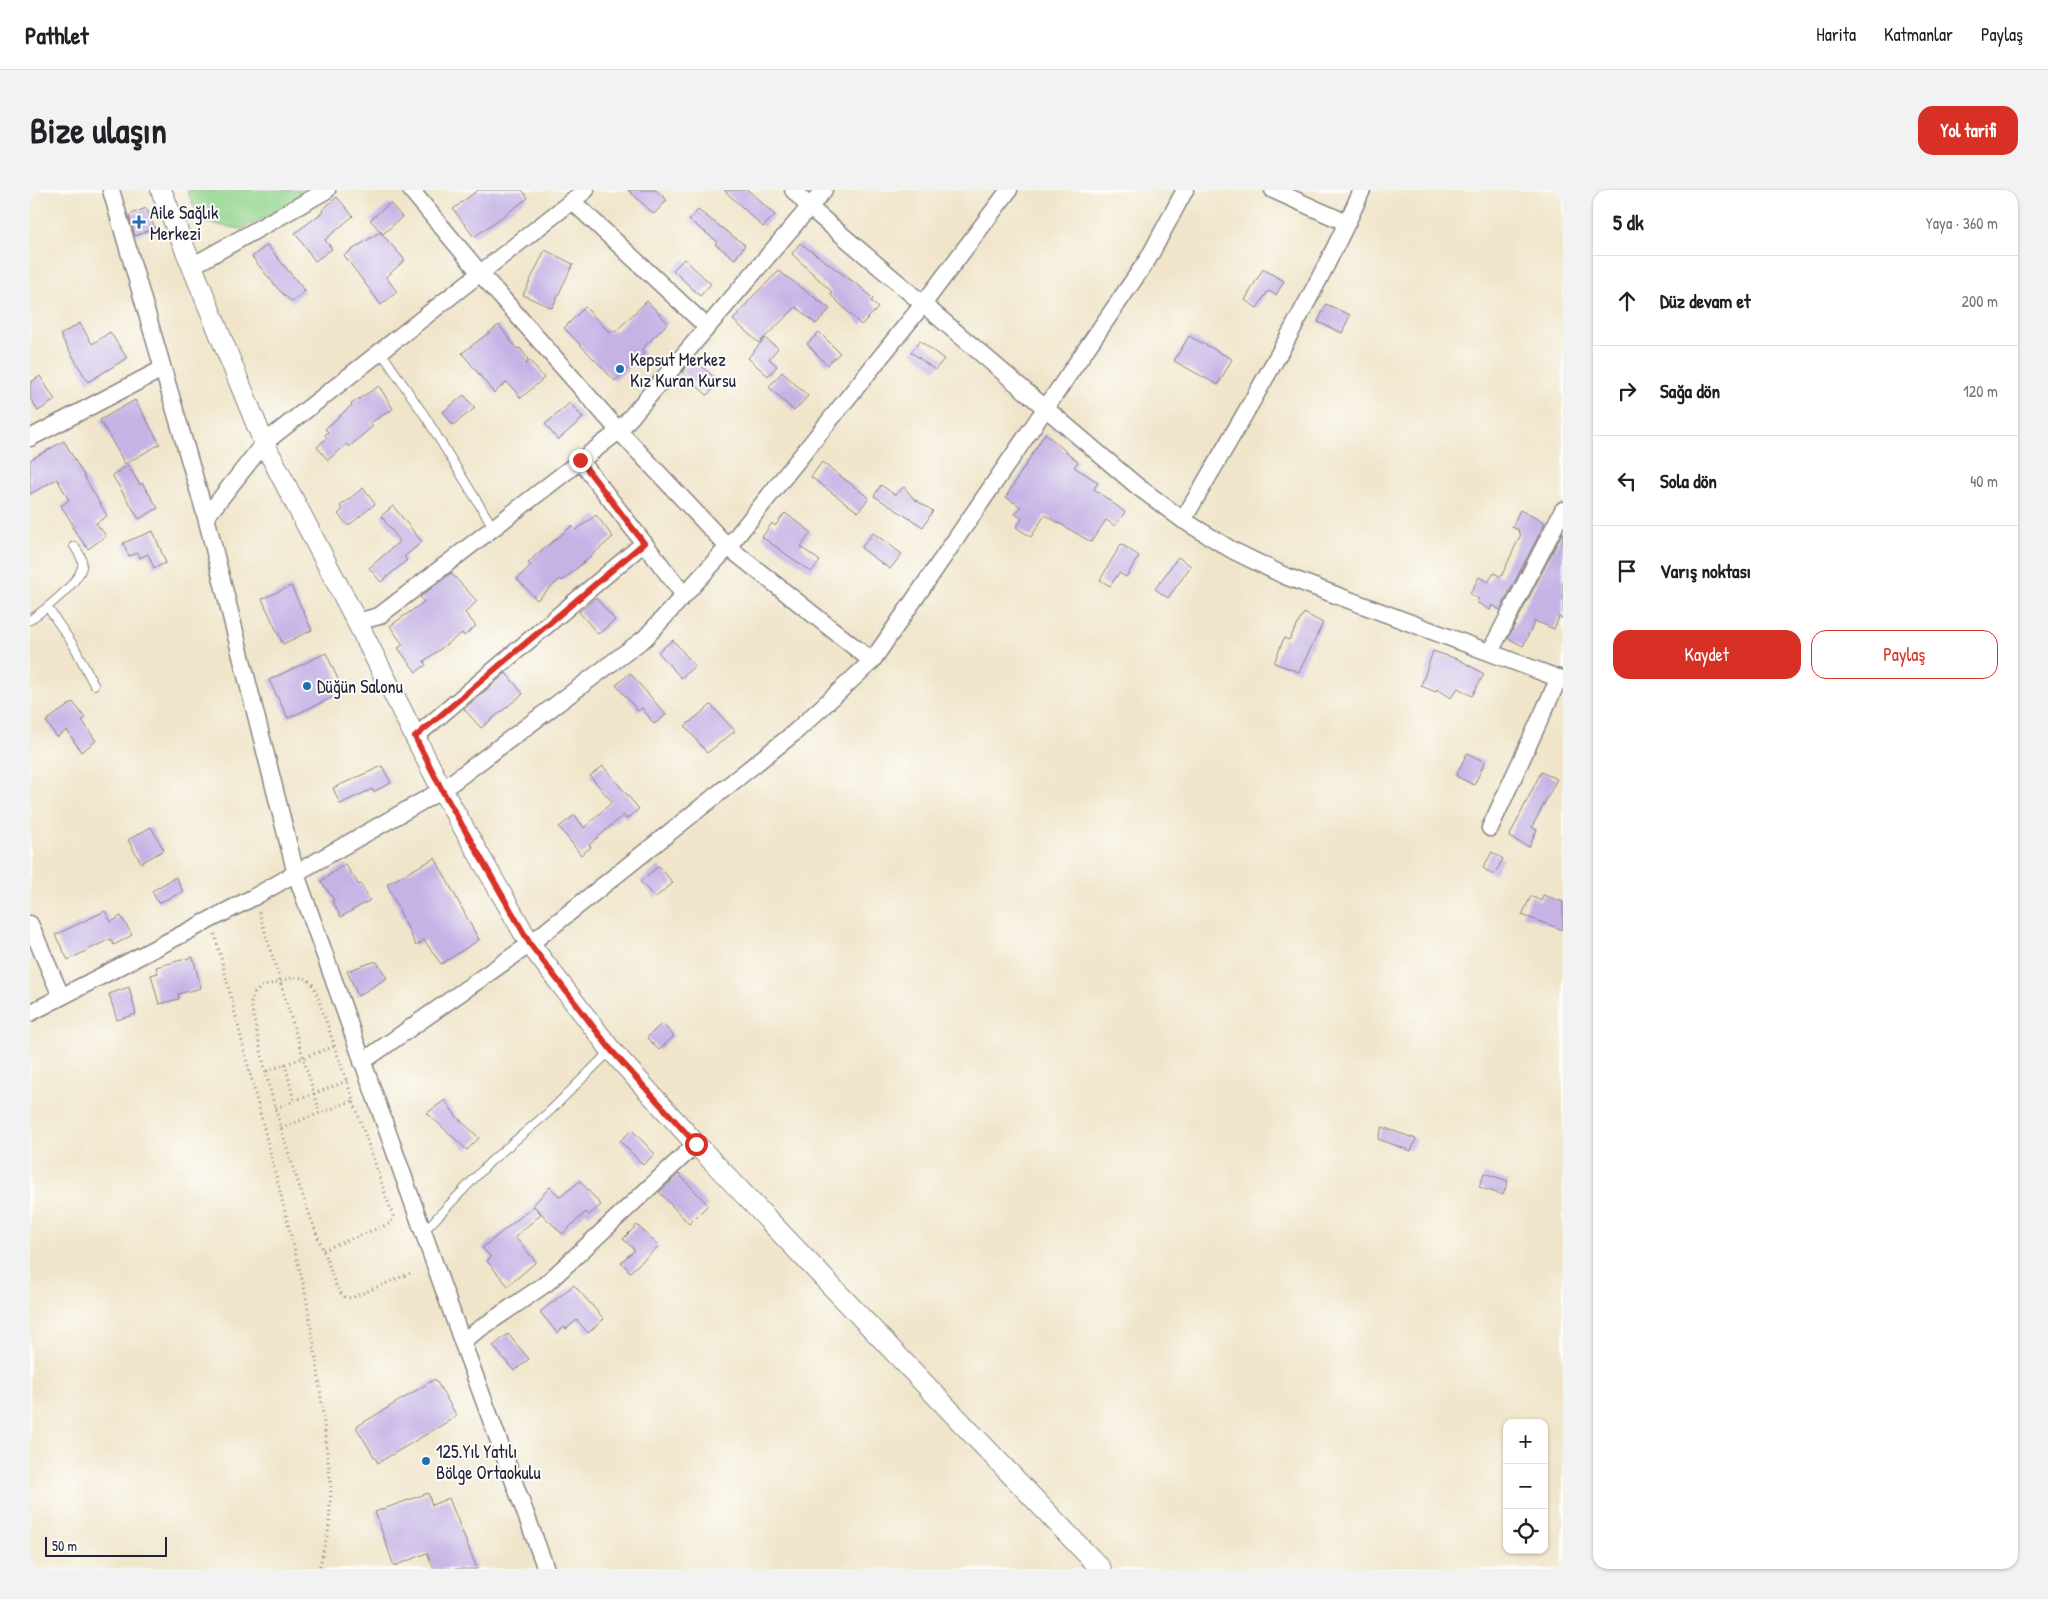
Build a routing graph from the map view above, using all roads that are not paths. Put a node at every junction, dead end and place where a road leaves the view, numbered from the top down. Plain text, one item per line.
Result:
1 (112, 190) edge
2 (161, 190) edge
3 (327, 190) edge
4 (411, 190) edge
5 (586, 190) edge
6 (793, 190) edge
7 (824, 190) edge
8 (1009, 190) edge
9 (1185, 190) edge
10 (1273, 190) edge
11 (1362, 190) edge
12 (572, 201) junction
13 (809, 207) junction
14 (1347, 223) junction
15 (192, 266) junction
16 (480, 274) junction
17 (924, 303) junction
18 (707, 327) junction
19 (381, 352) junction
20 (162, 369) junction
21 (1046, 407) junction
22 (619, 430) junction
23 (30, 438) edge
24 (264, 443) junction
25 (580, 460) junction
26 (1563, 510) edge
27 (206, 517) junction
28 (1184, 520) junction
29 (493, 527) junction
30 (644, 543) junction
31 (74, 546) dead end
32 (728, 548) junction
33 (684, 595) junction
34 (48, 608) junction
35 (30, 620) edge
36 (357, 622) junction
37 (1490, 652) junction
38 (872, 661) junction
39 (1561, 679) edge
40 (94, 685) dead end
41 (415, 737) junction
42 (442, 790) junction
43 (1490, 828) dead end
44 (296, 874) junction
45 (30, 924) edge
46 (530, 944) junction
47 (61, 996) junction
48 (30, 1013) edge
49 (611, 1050) junction
50 (362, 1062) junction
51 (696, 1144) junction
52 (423, 1232) junction
53 (462, 1341) junction
54 (546, 1569) edge
55 (1101, 1569) edge

1 - 20 street
2 - 15 street
3 - 15 street
4 - 16 street
5 - 12 street
6 - 13 street
7 - 13 street
8 - 17 street
9 - 21 street
10 - 14 street
11 - 14 street
12 - 16 street
12 - 18 street
13 - 17 street
13 - 18 street
14 - 28 street
15 - 24 street
16 - 19 street
16 - 22 street
17 - 21 street
17 - 32 street
18 - 22 street
19 - 24 street
19 - 29 lane
20 - 23 street
20 - 27 street
21 - 28 street
21 - 38 street
22 - 25 street
22 - 32 street
24 - 27 street
24 - 36 street
25 - 29 street
25 - 30 street
26 - 37 street
27 - 44 street
28 - 37 street
29 - 36 street
30 - 33 street
30 - 41 street
31 - 34 lane
32 - 33 street
32 - 38 street
33 - 42 street
34 - 35 lane
34 - 40 lane
36 - 41 street
37 - 39 street
38 - 46 street
39 - 43 street
41 - 42 street
42 - 44 street
42 - 46 street
44 - 47 street
44 - 50 street
45 - 47 street
46 - 49 street
46 - 50 street
47 - 48 street
49 - 51 street
49 - 52 lane
50 - 52 street
51 - 53 street
51 - 55 street
52 - 53 street
53 - 54 street

